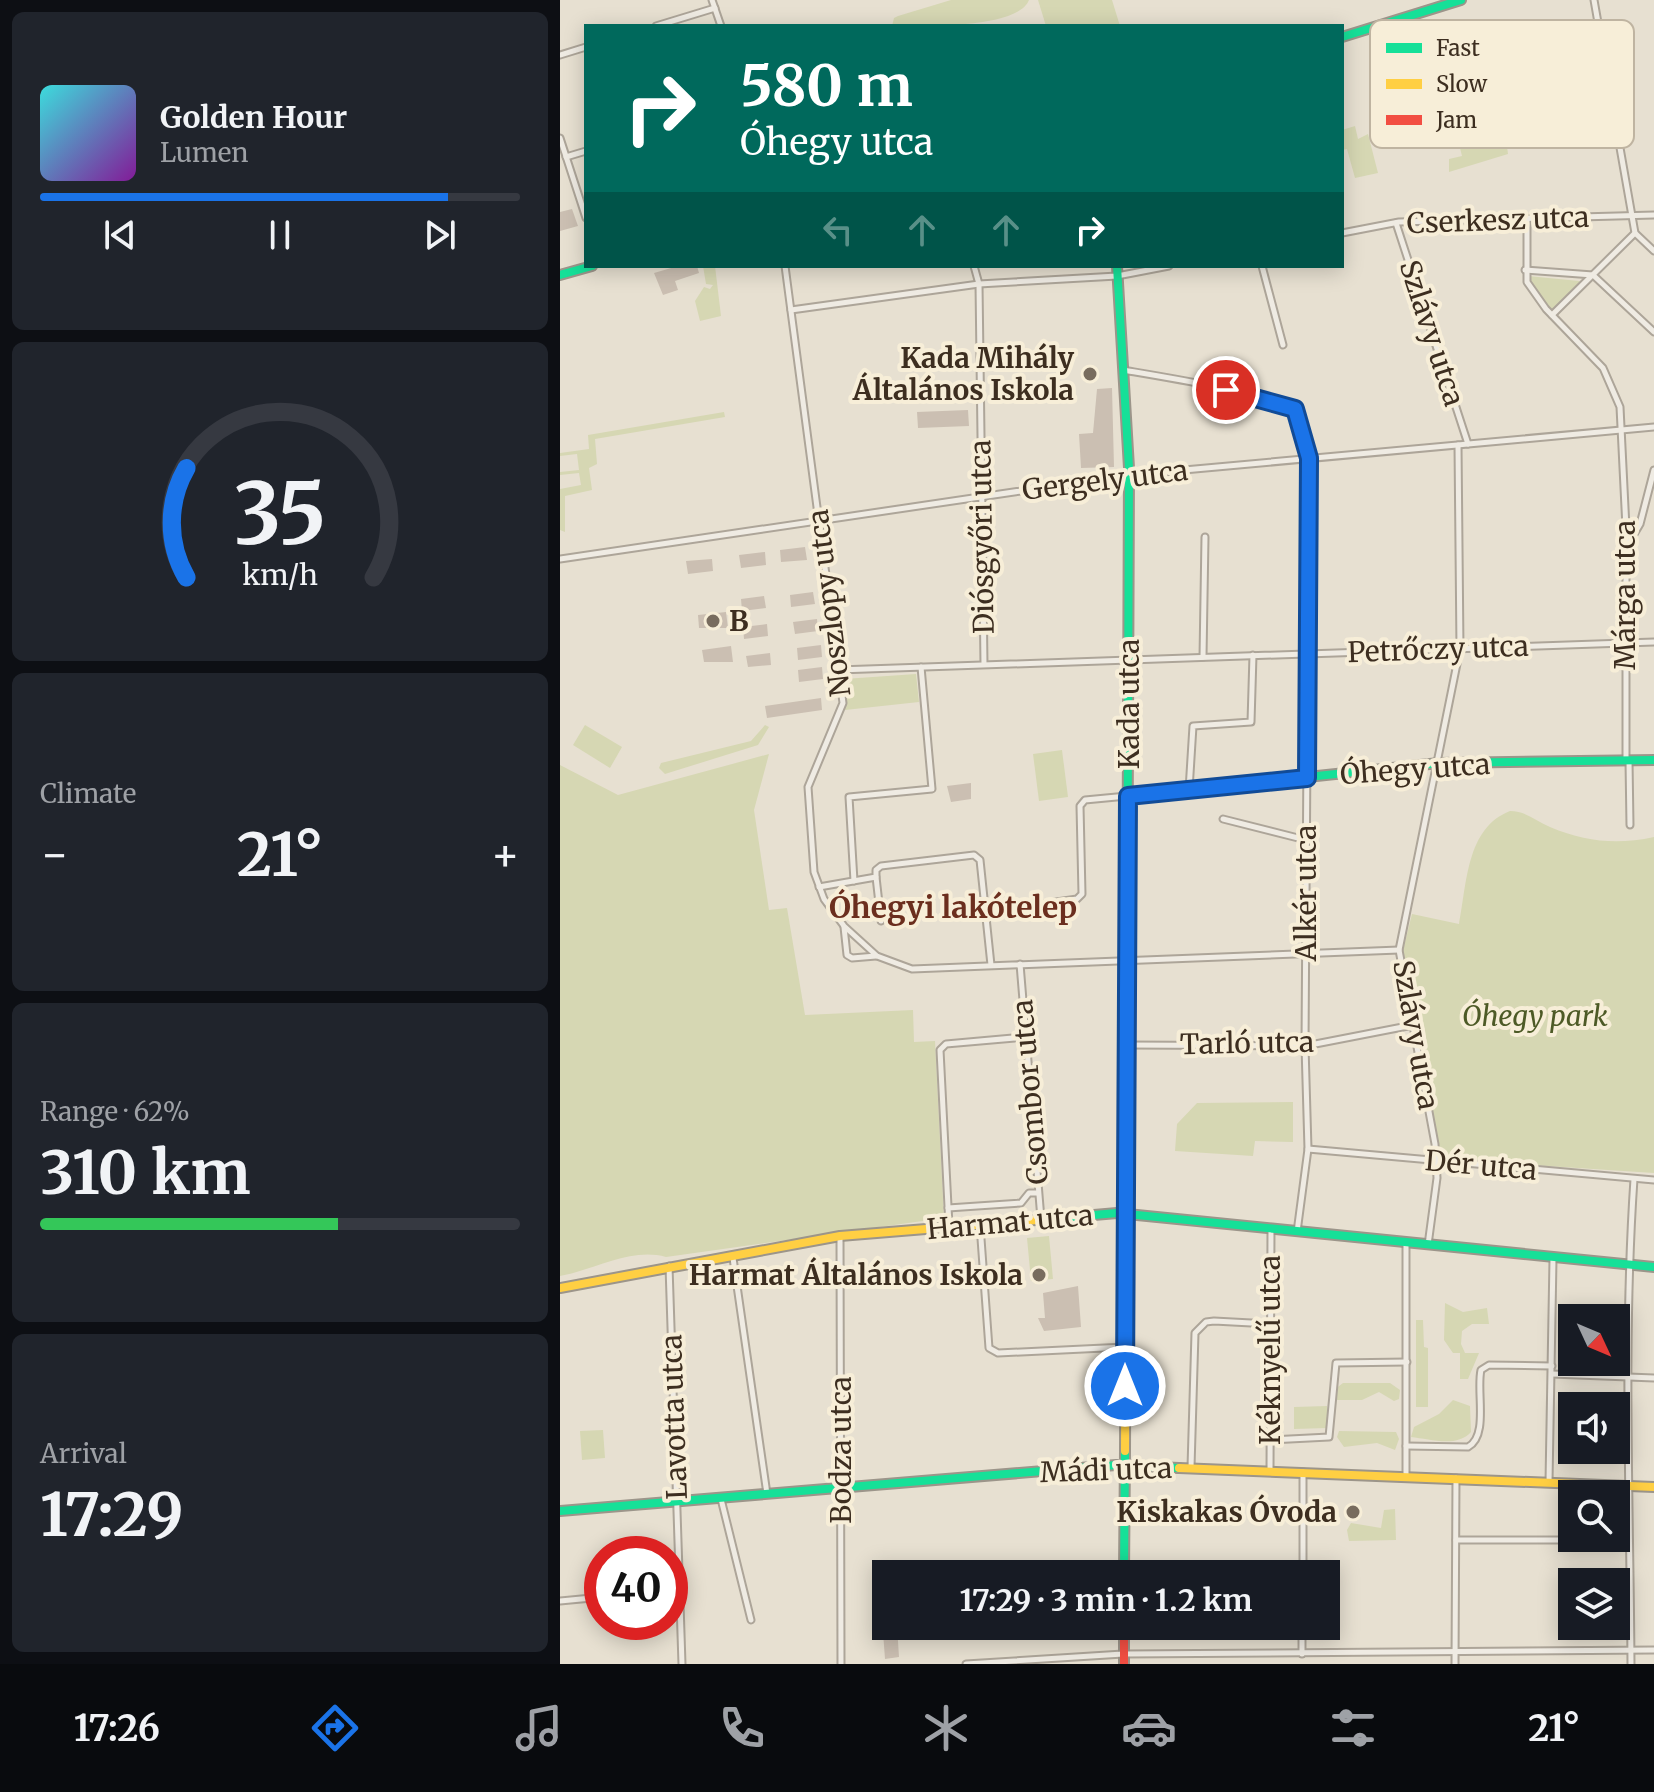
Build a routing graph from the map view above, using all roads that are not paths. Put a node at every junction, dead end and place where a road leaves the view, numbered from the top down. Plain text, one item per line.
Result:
1 (712, 0) edge
2 (1461, 0) edge
3 (1594, 0) edge
4 (715, 8) junction
5 (1397, 20) edge
6 (1598, 20) edge
7 (663, 24) edge
8 (720, 24) edge
9 (1370, 28) edge
10 (1344, 36) edge
11 (584, 48) edge
12 (560, 55) edge
13 (560, 138) edge
14 (1621, 148) edge
15 (584, 152) edge
16 (566, 157) junction
17 (584, 212) edge
18 (1654, 215) edge
19 (1633, 216) junction
20 (1527, 220) junction
21 (1396, 223) junction
22 (1344, 233) edge
23 (1635, 233) junction
24 (1654, 251) edge
25 (585, 268) edge
26 (785, 268) edge
27 (975, 268) edge
28 (1148, 268) edge
29 (1263, 268) edge
30 (1525, 270) junction
31 (1117, 271) edge
32 (560, 275) edge
33 (1593, 275) junction
34 (979, 284) junction
35 (791, 310) junction
36 (1552, 315) junction
37 (1654, 332) edge
38 (1283, 345) dead end
39 (1123, 370) junction
40 (1654, 427) edge
41 (1624, 429) junction
42 (1468, 444) junction
43 (1458, 445) junction
44 (1309, 458) junction
45 (1654, 470) edge
46 (1129, 475) junction
47 (981, 497) junction
48 (819, 521) junction
49 (1205, 537) dead end
50 (1626, 543) junction
51 (560, 559) edge
52 (1654, 642) edge
53 (1624, 643) junction
54 (1460, 649) junction
55 (1307, 653) junction
56 (1253, 655) junction
57 (1203, 657) junction
58 (1129, 660) junction
59 (984, 664) junction
60 (921, 666) junction
61 (838, 670) junction
62 (1654, 760) edge
63 (1628, 761) junction
64 (1439, 763) junction
65 (1307, 778) junction
66 (1189, 790) junction
67 (1128, 796) junction
68 (1223, 819) dead end
69 (1630, 825) dead end
70 (1306, 840) junction
71 (876, 877) junction
72 (854, 881) junction
73 (819, 887) junction
74 (987, 912) junction
75 (881, 921) dead end
76 (844, 926) junction
77 (1399, 950) junction
78 (1306, 952) junction
79 (877, 956) junction
80 (1128, 960) junction
81 (1020, 964) junction
82 (991, 965) junction
83 (1413, 1025) junction
84 (1025, 1037) junction
85 (1127, 1045) junction
86 (1305, 1046) junction
87 (1308, 1149) junction
88 (1437, 1163) junction
89 (1634, 1179) junction
90 (1654, 1180) edge
91 (1038, 1193) junction
92 (948, 1208) junction
93 (1126, 1214) junction
94 (1041, 1219) junction
95 (980, 1225) junction
96 (949, 1227) junction
97 (1271, 1229) junction
98 (1297, 1232) junction
99 (840, 1236) junction
100 (1406, 1243) junction
101 (1428, 1246) junction
102 (733, 1258) junction
103 (1553, 1259) junction
104 (669, 1266) junction
105 (1628, 1267) junction
106 (1654, 1267) edge
107 (616, 1276) junction
108 (560, 1288) edge
109 (618, 1289) dead end
110 (1270, 1324) junction
111 (1125, 1347) junction
112 (1407, 1362) junction
113 (1552, 1366) junction
114 (1552, 1374) junction
115 (1627, 1378) junction
116 (1654, 1378) edge
117 (1270, 1440) junction
118 (1406, 1446) junction
119 (1124, 1465) junction
120 (1191, 1467) junction
121 (1270, 1471) junction
122 (1303, 1472) junction
123 (1406, 1476) junction
124 (1456, 1478) junction
125 (1628, 1480) edge
126 (1549, 1482) junction
127 (1558, 1482) edge
128 (1630, 1486) edge
129 (1654, 1487) edge
130 (841, 1489) junction
131 (767, 1495) junction
132 (677, 1499) junction
133 (721, 1499) junction
134 (560, 1511) edge
135 (677, 1536) edge
136 (1456, 1540) junction
137 (1558, 1540) edge
138 (1629, 1552) edge
139 (1124, 1560) edge
140 (1303, 1560) edge
141 (584, 1599) edge
142 (560, 1601) edge
143 (751, 1620) dead end
144 (681, 1640) edge
145 (1302, 1640) edge
146 (1631, 1650) junction
147 (1654, 1650) edge
148 (1455, 1653) junction
149 (1302, 1654) junction
150 (1124, 1659) edge
151 (682, 1664) edge
152 (841, 1664) edge
153 (966, 1664) edge
154 (1455, 1664) edge
155 (1631, 1664) edge

1 - 4 street
2 - 5 street
3 - 6 street
4 - 7 street
4 - 8 street
9 - 10 street
11 - 12 street
13 - 16 street
14 - 19 street
15 - 16 street
16 - 17 street
18 - 19 street, Cserkesz utca
19 - 20 street, Cserkesz utca
19 - 23 street
20 - 21 street, Cserkesz utca
20 - 30 street
21 - 22 street, Cserkesz utca
21 - 42 street, Szlávy utca
23 - 24 street
23 - 33 street
25 - 32 street
26 - 35 street, Noszlopy utca
27 - 34 street, Diósgyőri utca
28 - 31 street
29 - 38 street
30 - 33 street
30 - 36 street, Márga utca
31 - 34 street
31 - 39 street, Kada utca
33 - 36 street
33 - 37 street
34 - 35 street
34 - 47 street, Diósgyőri utca
35 - 48 street, Noszlopy utca
36 - 41 street, Márga utca
39 - 44 street, Alkér utca
39 - 46 street, Kada utca
40 - 41 street, Gergely utca
41 - 42 street, Gergely utca
41 - 50 street, Márga utca
42 - 43 street, Gergely utca
43 - 44 street, Gergely utca
43 - 54 street, Szlávy utca
44 - 46 street, Gergely utca
44 - 55 street, Alkér utca
45 - 50 street
46 - 47 street, Gergely utca
46 - 58 street, Kada utca
47 - 48 street, Gergely utca
47 - 59 street, Diósgyőri utca
48 - 51 street, Gergely utca
48 - 61 street, Noszlopy utca
49 - 57 street
50 - 53 street, Márga utca
52 - 53 street, Petrőczy utca
53 - 54 street, Petrőczy utca
53 - 63 street, Márga utca
54 - 55 street, Petrőczy utca
54 - 64 street, Szlávy utca
55 - 56 street, Petrőczy utca
55 - 65 street, Alkér utca
56 - 57 street, Petrőczy utca
56 - 66 street
57 - 58 street, Petrőczy utca
58 - 59 street, Petrőczy utca
58 - 67 street, Kada utca
59 - 60 street, Petrőczy utca
60 - 61 street, Petrőczy utca
60 - 72 street
61 - 73 street, Noszlopy utca
62 - 63 street, Óhegy utca
63 - 64 street, Óhegy utca
63 - 69 street, Márga utca
64 - 65 street, Óhegy utca
64 - 77 street, Szlávy utca
65 - 66 street, Óhegy utca
65 - 70 street, Alkér utca
66 - 67 street, Óhegy utca
67 - 74 street
67 - 80 street, Kada utca
68 - 70 street
70 - 78 street, Alkér utca
71 - 72 street
71 - 74 street
71 - 75 street
72 - 73 street
73 - 76 street, Noszlopy utca
74 - 82 street
76 - 79 street, Noszlopy utca
76 - 79 street, Noszlopy utca
77 - 78 street, Noszlopy utca
77 - 83 street, Szlávy utca
78 - 80 street, Noszlopy utca
78 - 86 street, Alkér utca
79 - 82 street, Noszlopy utca
80 - 81 street, Noszlopy utca
80 - 85 street, Kada utca
81 - 82 street, Noszlopy utca
81 - 84 street, Csombor utca
83 - 86 street, Tarló utca
83 - 88 street, Szlávy utca
84 - 91 street, Csombor utca
84 - 92 street
85 - 86 street, Tarló utca
85 - 93 street, Kada utca
86 - 87 street, Alkér utca
87 - 88 street, Dér utca
87 - 98 street, Alkér utca
88 - 89 street, Dér utca
88 - 101 street, Szlávy utca
89 - 90 street, Dér utca
89 - 105 street
91 - 92 street
91 - 94 street, Csombor utca
92 - 96 street
93 - 94 street, Harmat utca
93 - 97 street, Harmat utca
93 - 111 street, Kada utca
94 - 95 street, Harmat utca
95 - 96 street, Harmat utca
95 - 111 street
96 - 99 street, Harmat utca
97 - 98 street, Harmat utca
97 - 110 street, Kéknyelű utca
98 - 100 street, Harmat utca
99 - 102 street, Harmat utca
99 - 130 street, Bodza utca
100 - 101 street, Harmat utca
100 - 112 street
101 - 103 street, Harmat utca
102 - 104 street, Harmat utca
102 - 131 street
103 - 105 street, Harmat utca
103 - 113 street
104 - 107 street, Harmat utca
104 - 132 street, Lavotta utca
105 - 106 street, Harmat utca
105 - 115 street
107 - 108 street, Harmat utca
107 - 109 street
110 - 117 street, Kéknyelű utca
110 - 120 street
111 - 119 street, Kada utca
112 - 117 street
112 - 118 street
113 - 114 street
113 - 118 street
114 - 115 street
114 - 126 street
115 - 116 street
115 - 125 street
117 - 121 street, Kéknyelű utca
118 - 123 street
119 - 120 street, Mádi utca
119 - 130 street, Mádi utca
119 - 139 street, Kada utca
120 - 121 street, Mádi utca
121 - 122 street, Mádi utca
122 - 123 street, Mádi utca
122 - 140 street
123 - 124 street, Mádi utca
124 - 126 street, Mádi utca
124 - 136 street
126 - 127 street, Mádi utca
128 - 129 street, Mádi utca
130 - 131 street, Mádi utca
130 - 152 street, Bodza utca
131 - 133 street, Mádi utca
132 - 133 street, Mádi utca
132 - 134 street, Mádi utca
132 - 135 street, Lavotta utca
133 - 143 street
136 - 137 street
136 - 148 street
138 - 146 street
141 - 142 street
144 - 151 street, Lavotta utca
145 - 149 street
146 - 147 street
146 - 148 street
146 - 155 street
148 - 149 street
148 - 154 street
149 - 150 street
150 - 153 street

